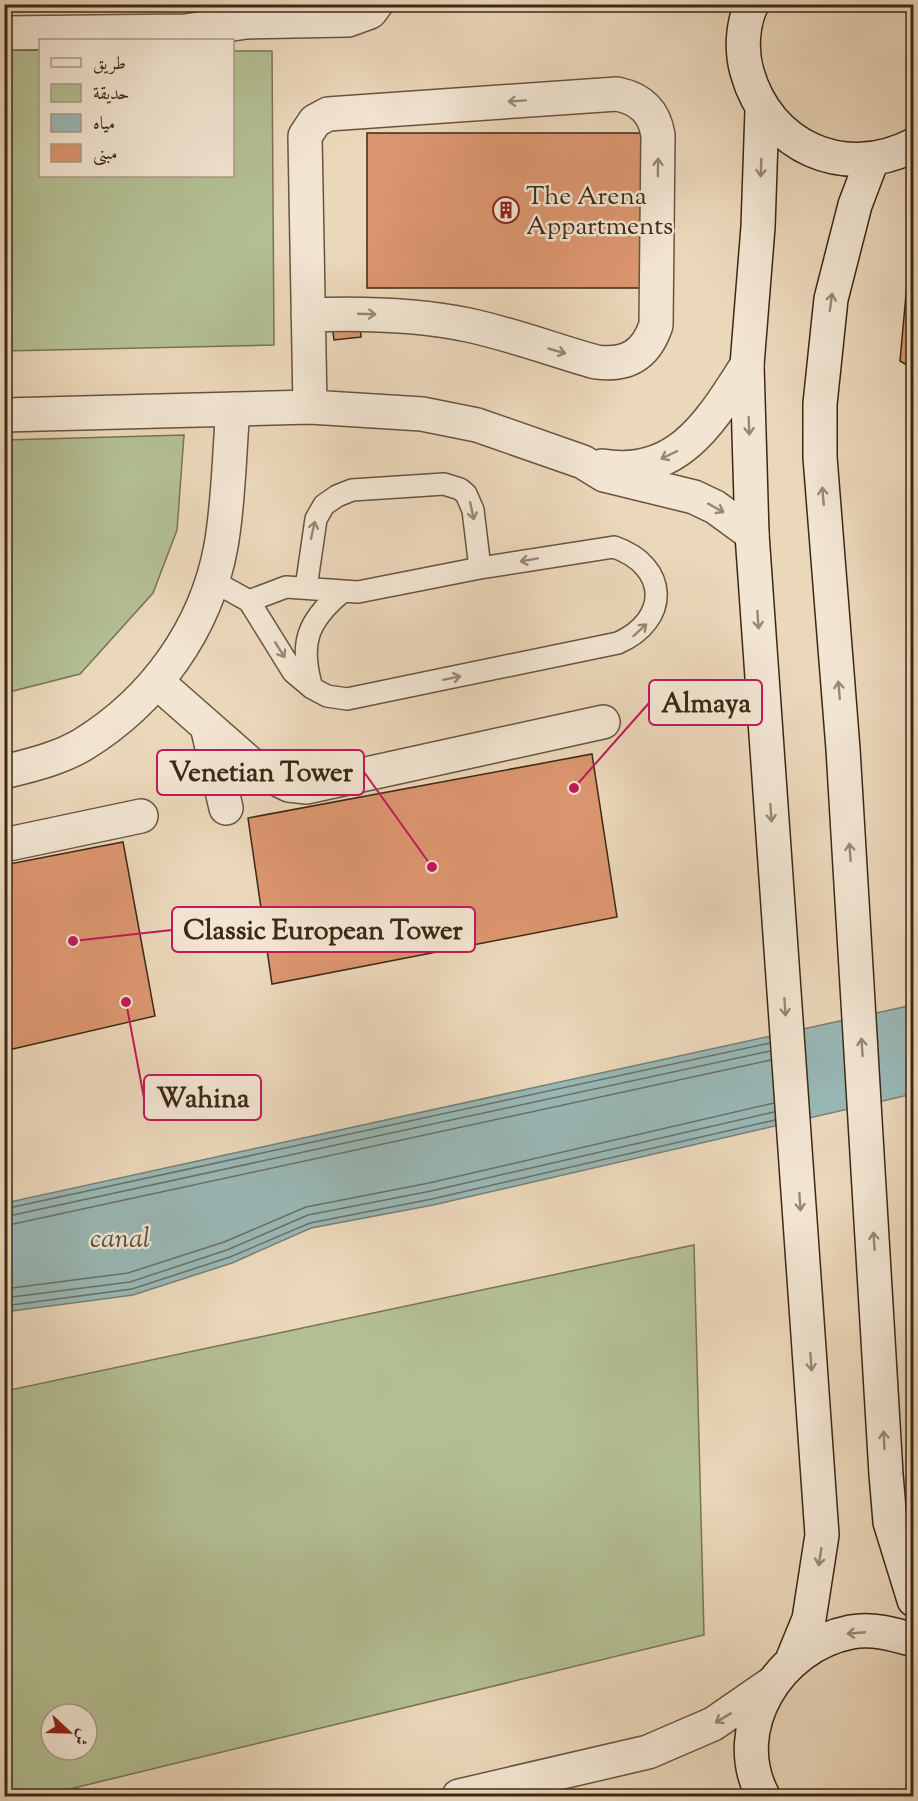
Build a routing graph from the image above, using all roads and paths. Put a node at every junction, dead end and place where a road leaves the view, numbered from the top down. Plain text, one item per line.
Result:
1 (375, 4) edge
2 (733, 4) edge
3 (752, 4) edge
4 (254, 13) edge
5 (56, 18) edge
6 (4, 33) edge
7 (743, 39) junction
8 (762, 110) junction
9 (914, 145) edge
10 (872, 160) junction
11 (308, 315) junction
12 (747, 364) junction
13 (310, 407) junction
14 (233, 409) junction
15 (4, 415) edge
16 (583, 462) junction
17 (752, 534) junction
18 (480, 568) junction
19 (213, 581) junction
20 (306, 588) junction
21 (342, 592) junction
22 (249, 601) junction
23 (157, 682) junction
24 (312, 688) junction
25 (603, 722) dead end
26 (207, 726) junction
27 (4, 772) edge
28 (226, 808) dead end
29 (141, 816) dead end
30 (4, 845) edge
31 (886, 1474) junction
32 (914, 1511) edge
33 (914, 1600) edge
34 (914, 1640) edge
35 (794, 1658) junction
36 (771, 1684) junction
37 (459, 1797) edge
38 (763, 1797) edge

1 - 4 street
2 - 7 street
3 - 7 street
4 - 5 street
5 - 6 street
7 - 8 street
8 - 10 street
8 -> 12 street
9 - 10 street
31 -> 10 street
11 -> 11 street
11 - 13 street
12 -> 16 street
12 -> 17 street
13 - 14 street
13 - 16 street
14 - 15 street
14 - 19 street
16 -> 17 street
17 -> 35 street
20 -> 18 lane
18 - 21 lane
24 -> 18 lane
19 - 22 lane
19 - 23 street
20 - 21 lane
20 - 22 lane
21 - 24 lane
22 -> 24 lane
23 - 26 street
23 - 27 street
25 - 26 street
26 - 28 street
29 - 30 street
31 - 32 street
31 - 33 street
34 -> 35 street
35 - 36 street
36 -> 37 street
36 - 38 street

